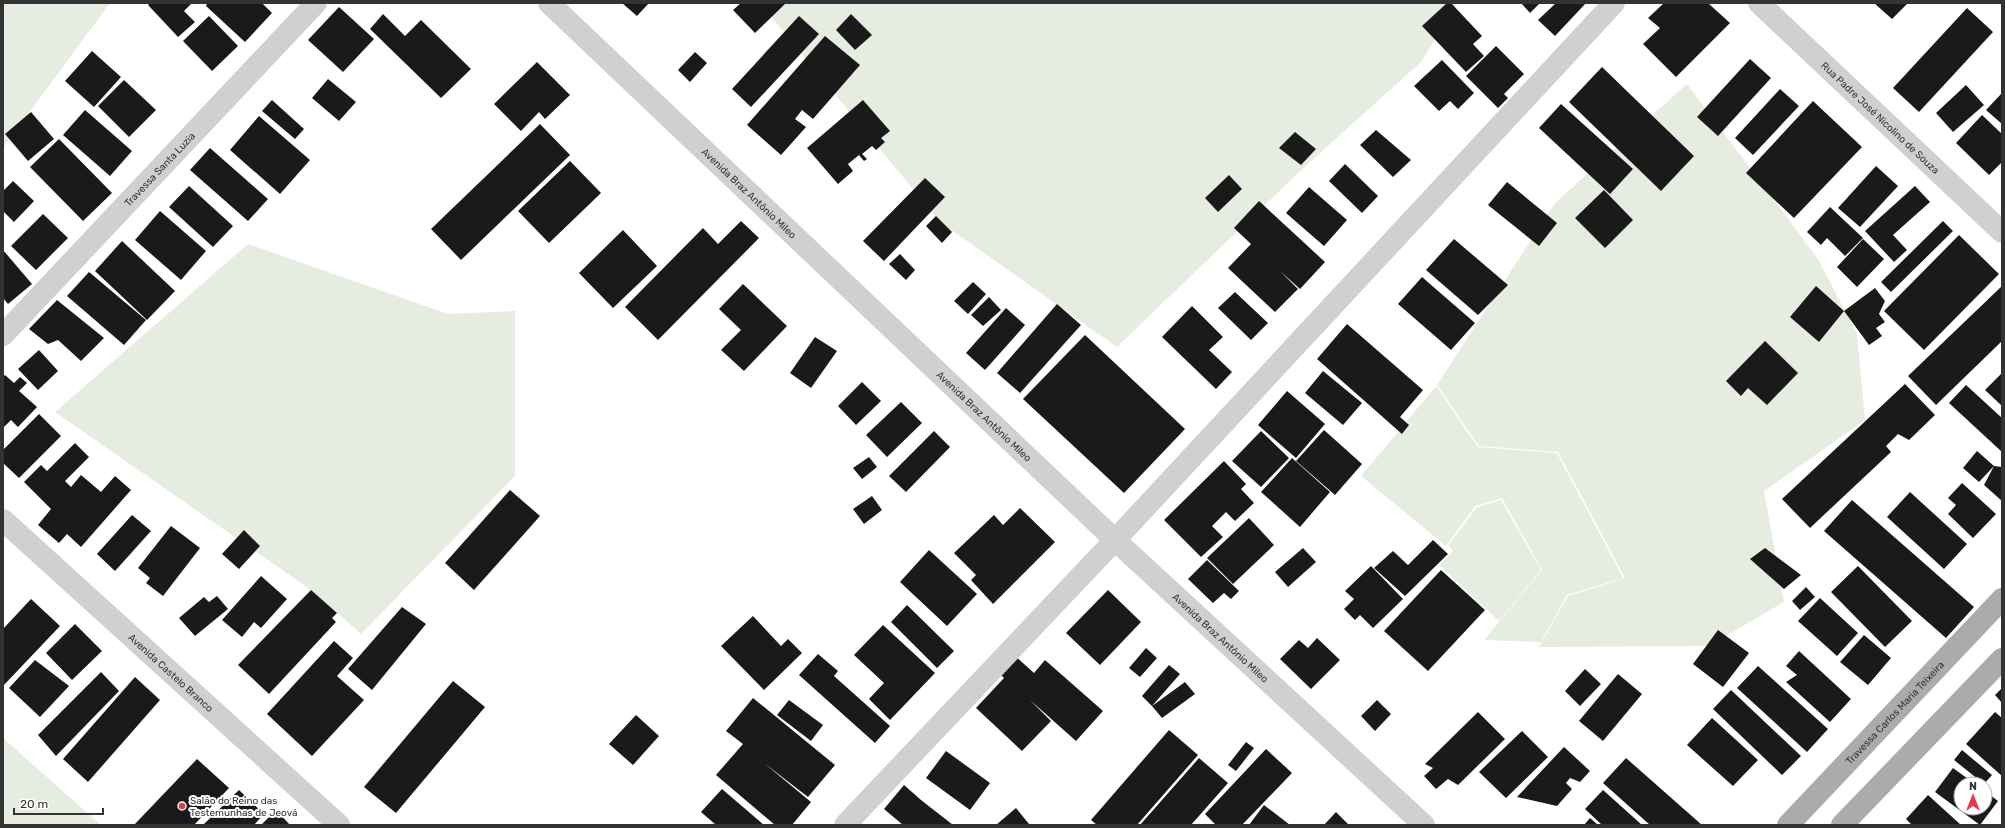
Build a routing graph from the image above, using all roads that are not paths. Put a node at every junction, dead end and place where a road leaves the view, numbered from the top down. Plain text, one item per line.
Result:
1 (316, 3) edge
2 (549, 3) edge
3 (1614, 3) edge
4 (1758, 3) edge
5 (2002, 232) edge
6 (3, 335) edge
7 (3, 520) edge
8 (1115, 540) junction
9 (2002, 599) edge
10 (2002, 659) edge
11 (338, 825) edge
12 (845, 825) edge
13 (1424, 825) edge
14 (1788, 825) edge
15 (1842, 825) edge

1 - 6 street, Travessa Santa Luzia
2 - 8 street, Avenida Braz Antônio Mileo
3 - 8 street
4 - 5 street, Rua Padre José Nicolino de Souza
7 - 11 street, Avenida Castelo Branco
8 - 12 street
8 - 13 street, Avenida Braz Antônio Mileo
9 - 14 main road, Travessa Carlos Maria Teixeira
10 - 15 main road

